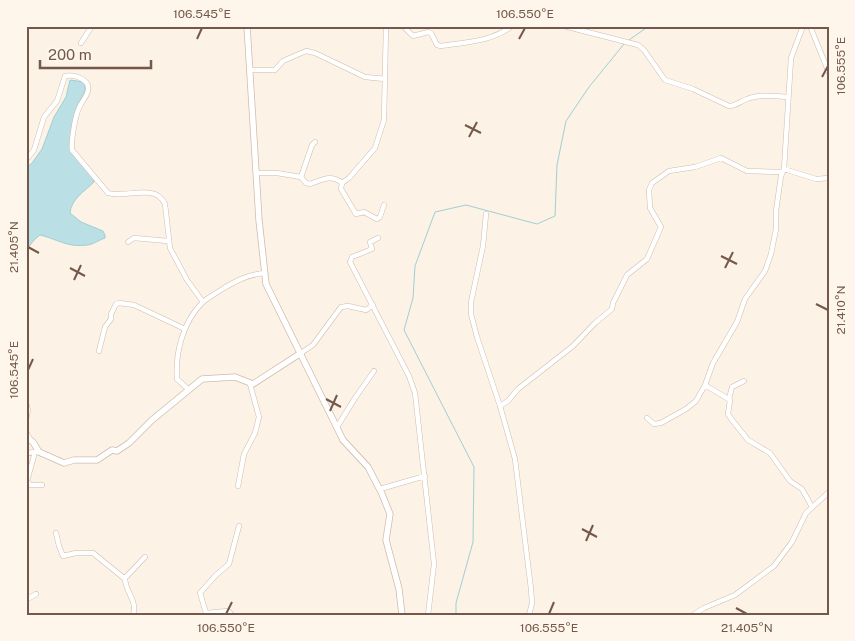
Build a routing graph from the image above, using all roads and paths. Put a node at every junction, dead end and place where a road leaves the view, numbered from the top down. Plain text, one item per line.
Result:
1 (92, 26) edge
2 (247, 26) edge
3 (386, 26) edge
4 (403, 26) edge
5 (512, 26) edge
6 (564, 26) edge
7 (803, 26) edge
8 (810, 26) edge
9 (81, 42) dead end
10 (250, 70) junction
11 (829, 73) edge
12 (385, 79) junction
13 (788, 97) junction
14 (315, 142) dead end
15 (26, 160) edge
16 (783, 170) junction
17 (256, 173) junction
18 (301, 177) junction
19 (829, 178) edge
20 (342, 183) junction
21 (384, 204) dead end
22 (486, 214) dead end
23 (378, 238) dead end
24 (168, 241) junction
25 (128, 242) dead end
26 (264, 274) junction
27 (203, 302) junction
28 (373, 305) junction
29 (185, 329) junction
30 (99, 351) dead end
31 (300, 353) junction
32 (374, 371) dead end
33 (744, 381) dead end
34 (250, 384) junction
35 (705, 385) junction
36 (188, 389) junction
37 (729, 400) junction
38 (26, 403) edge
39 (500, 406) junction
40 (647, 418) dead end
41 (26, 420) edge
42 (337, 427) junction
43 (26, 432) edge
44 (29, 439) edge
45 (37, 452) junction
46 (26, 453) edge
47 (424, 476) junction
48 (42, 485) dead end
49 (238, 486) dead end
50 (380, 489) junction
51 (829, 492) edge
52 (812, 507) junction
53 (239, 526) dead end
54 (56, 534) dead end
55 (144, 557) dead end
56 (125, 579) junction
57 (36, 594) dead end
58 (26, 600) edge
59 (133, 615) edge
60 (232, 615) edge
61 (402, 615) edge
62 (428, 615) edge
63 (529, 615) edge
64 (693, 615) edge

1 - 9 street
2 - 10 street
3 - 12 street
4 - 5 street
6 - 13 street
7 - 13 street
8 - 11 street
10 - 12 street
10 - 17 street
12 - 20 street
13 - 16 street
14 - 18 street
15 - 24 street
16 - 19 street
16 - 35 street
16 - 39 street
17 - 18 street
17 - 26 street
18 - 20 street
20 - 21 street
22 - 39 street
23 - 28 street
24 - 25 street
24 - 27 street
26 - 27 street
26 - 31 street
27 - 29 street
28 - 31 street
28 - 47 street
29 - 30 street
29 - 36 street
31 - 34 street
31 - 42 street
32 - 42 street
33 - 37 street
34 - 36 street
34 - 49 street
35 - 37 street
35 - 40 street
36 - 45 street
37 - 52 street
38 - 41 street
39 - 63 street
42 - 50 street
43 - 44 street
44 - 45 street
45 - 46 street
45 - 48 street
47 - 50 street
47 - 62 street
50 - 61 street
51 - 52 street
52 - 64 street
53 - 60 street
54 - 56 street
55 - 56 street
56 - 59 street
57 - 58 street

